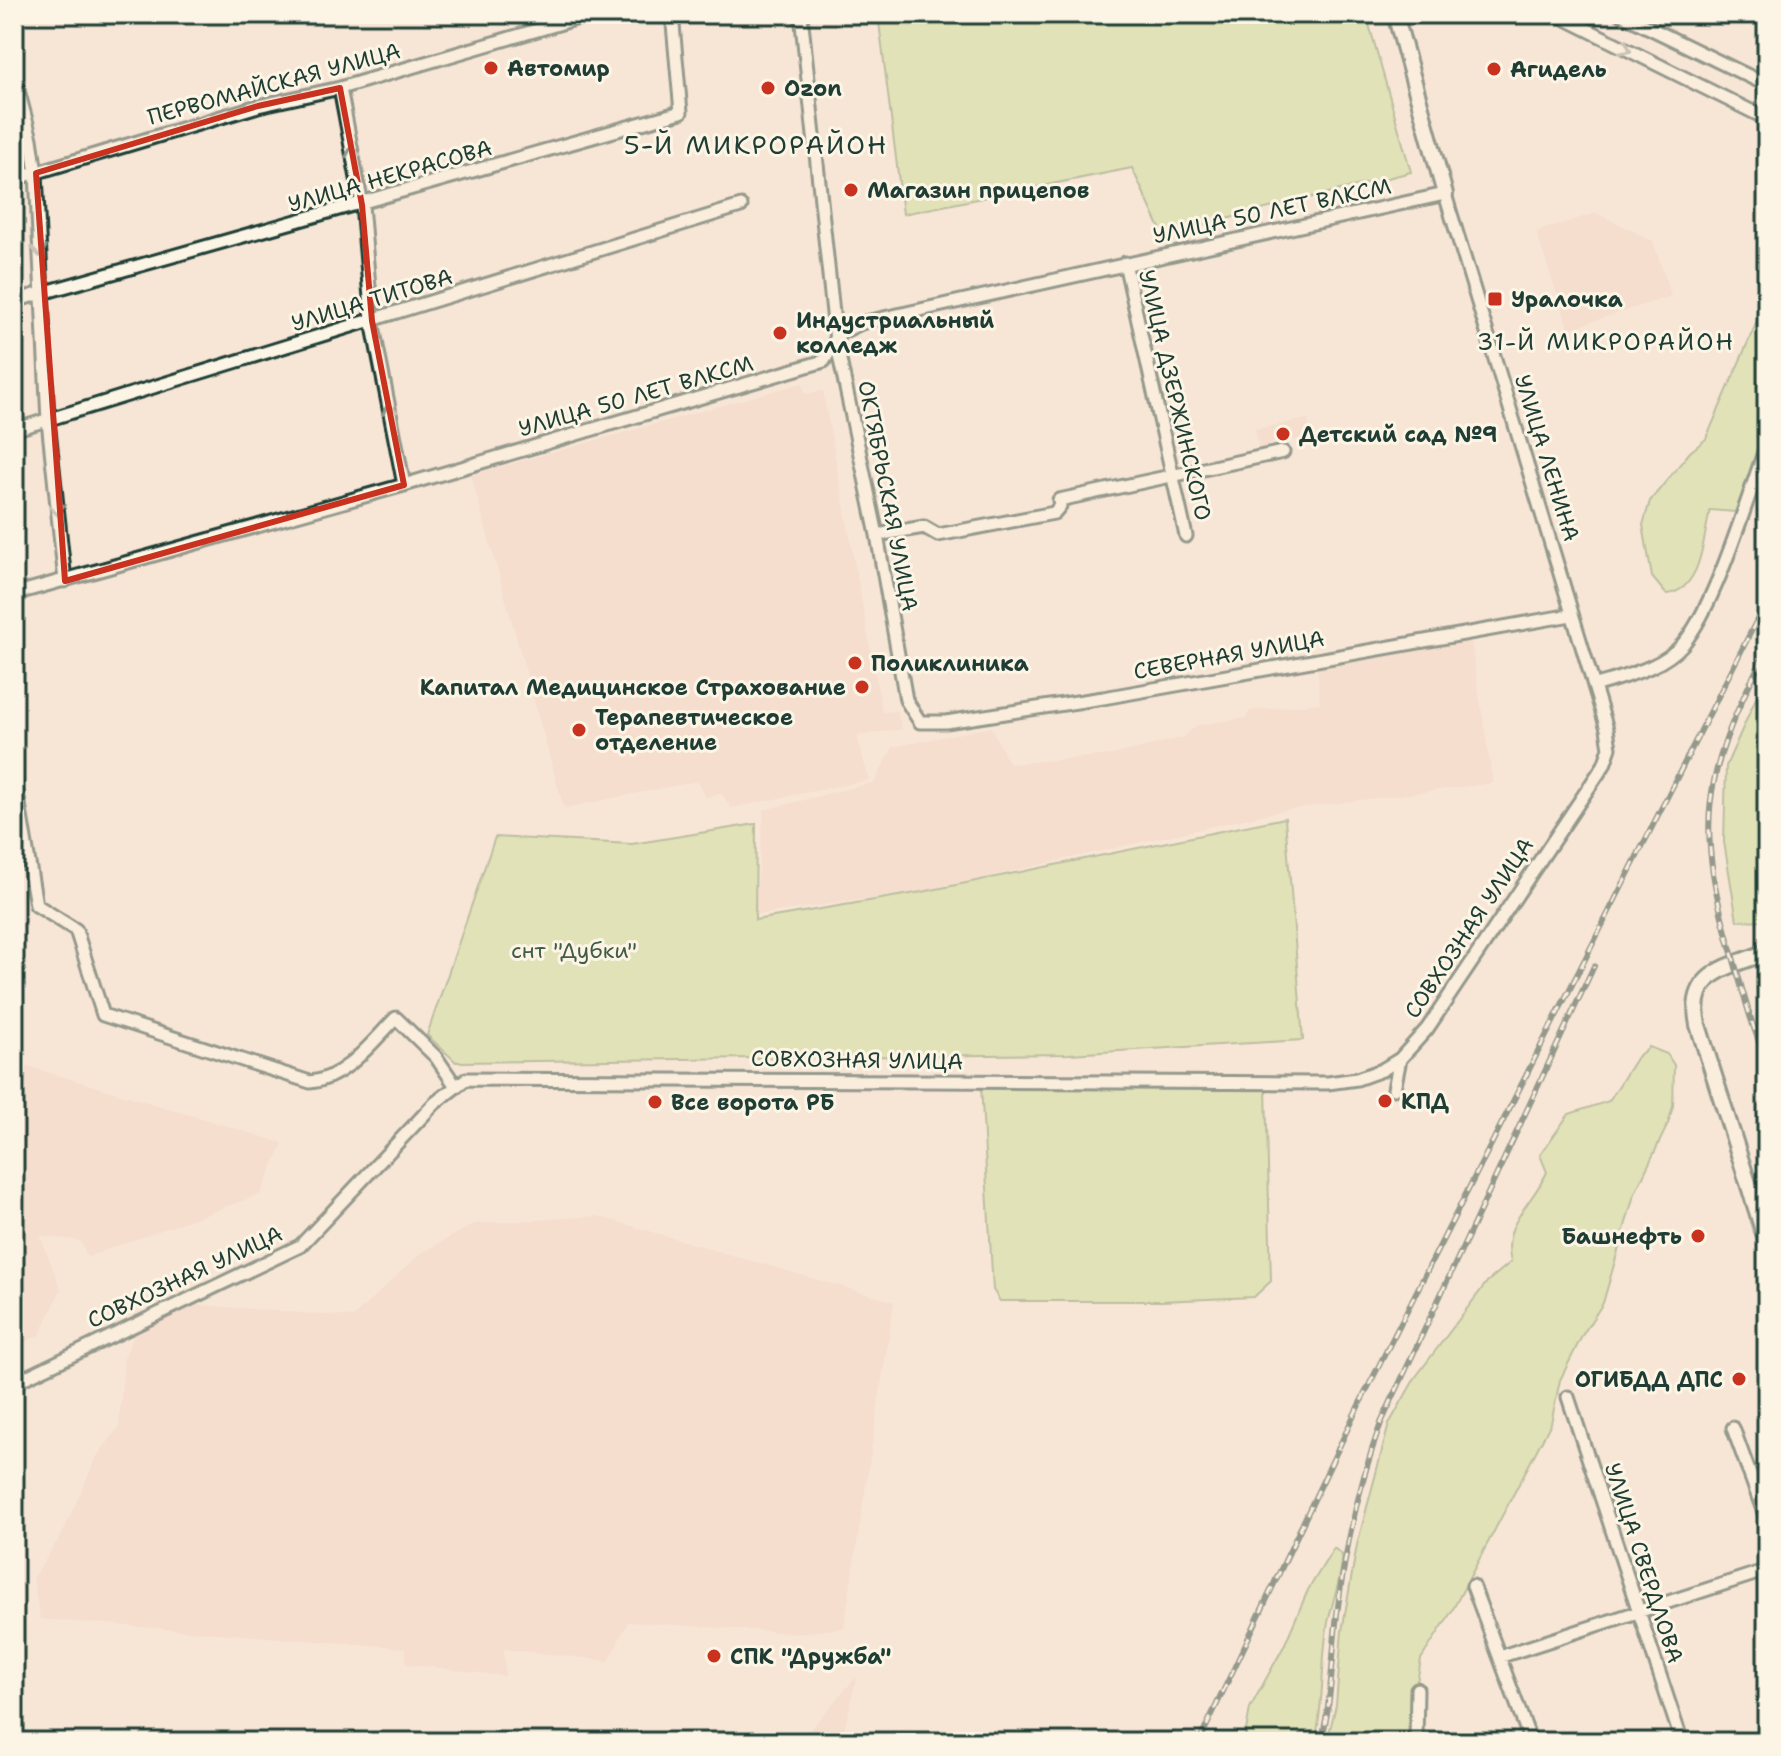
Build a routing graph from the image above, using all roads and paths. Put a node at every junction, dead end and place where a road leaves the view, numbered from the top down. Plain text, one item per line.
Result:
1 (592, 14) edge
2 (672, 14) edge
3 (801, 14) edge
4 (1395, 14) edge
5 (1556, 14) edge
6 (1621, 14) edge
7 (14, 75) edge
8 (1767, 85) edge
9 (340, 88) junction
10 (1767, 119) edge
11 (36, 173) junction
12 (14, 179) edge
13 (1445, 194) junction
14 (362, 205) junction
15 (741, 206) dead end
16 (1125, 263) junction
17 (41, 295) junction
18 (14, 301) edge
19 (372, 321) junction
20 (836, 341) junction
21 (48, 421) junction
22 (14, 430) edge
23 (1767, 444) edge
24 (1283, 452) dead end
25 (1172, 476) junction
26 (404, 485) junction
27 (877, 535) junction
28 (1186, 536) dead end
29 (65, 581) junction
30 (14, 594) edge
31 (1571, 615) junction
32 (1594, 686) junction
33 (906, 700) joint
34 (1607, 729) joint
35 (14, 774) edge
36 (1767, 952) edge
37 (1400, 1059) junction
38 (455, 1085) junction
39 (1394, 1089) dead end
40 (1767, 1243) edge
41 (14, 1383) edge
42 (1568, 1397) dead end
43 (1733, 1428) dead end
44 (1767, 1521) edge
45 (1767, 1570) edge
46 (1473, 1586) dead end
47 (1640, 1612) junction
48 (1502, 1656) junction
49 (1417, 1689) dead end
50 (1416, 1742) edge
51 (1531, 1742) edge
52 (1682, 1742) edge

1 - 9 street, ПЕРВОМАЙСКАЯ УЛИЦА
2 - 14 street, УЛИЦА НЕКРАСОВА
3 - 20 street, ОКТЯБРЬСКАЯ УЛИЦА
4 - 13 main road, УЛИЦА ЛЕНИНА
5 -> 10 street
6 - 8 street
7 - 11 street
9 - 11 street, ПЕРВОМАЙСКАЯ УЛИЦА
14 -> 9 street
11 - 12 street, ПЕРВОМАЙСКАЯ УЛИЦА
11 -> 17 street
13 - 16 street, УЛИЦА 50 ЛЕТ ВЛКСМ
13 - 31 street, УЛИЦА ЛЕНИНА
14 - 17 street, УЛИЦА НЕКРАСОВА
14 - 19 street
15 - 19 street, УЛИЦА ТИТОВА
16 - 20 street, УЛИЦА 50 ЛЕТ ВЛКСМ
16 - 25 street, УЛИЦА ДЗЕРЖИНСКОГО
17 - 18 street, УЛИЦА НЕКРАСОВА
17 - 21 street
19 - 21 street, УЛИЦА ТИТОВА
26 -> 19 street
20 - 26 street, УЛИЦА 50 ЛЕТ ВЛКСМ
20 - 27 street, ОКТЯБРЬСКАЯ УЛИЦА
21 - 22 street, УЛИЦА ТИТОВА
21 -> 29 street
23 - 32 street
24 - 25 street
25 - 27 street
25 - 28 street, УЛИЦА ДЗЕРЖИНСКОГО
26 - 29 street, УЛИЦА 50 ЛЕТ ВЛКСМ
27 - 33 street, ОКТЯБРЬСКАЯ УЛИЦА
29 - 30 street, УЛИЦА 50 ЛЕТ ВЛКСМ
31 - 32 street, УЛИЦА ЛЕНИНА
31 - 33 street, СЕВЕРНАЯ УЛИЦА
32 - 34 street, УЛИЦА ЛЕНИНА
34 - 37 street, СОВХОЗНАЯ УЛИЦА
35 - 38 street
36 - 40 main road
37 - 38 street, СОВХОЗНАЯ УЛИЦА
37 - 39 street
38 - 41 street, СОВХОЗНАЯ УЛИЦА
42 - 47 street, УЛИЦА СВЕРДЛОВА
43 - 44 street
45 - 47 street
46 - 48 street
47 - 48 street
47 - 52 street, УЛИЦА СВЕРДЛОВА
48 - 51 street
49 - 50 street

